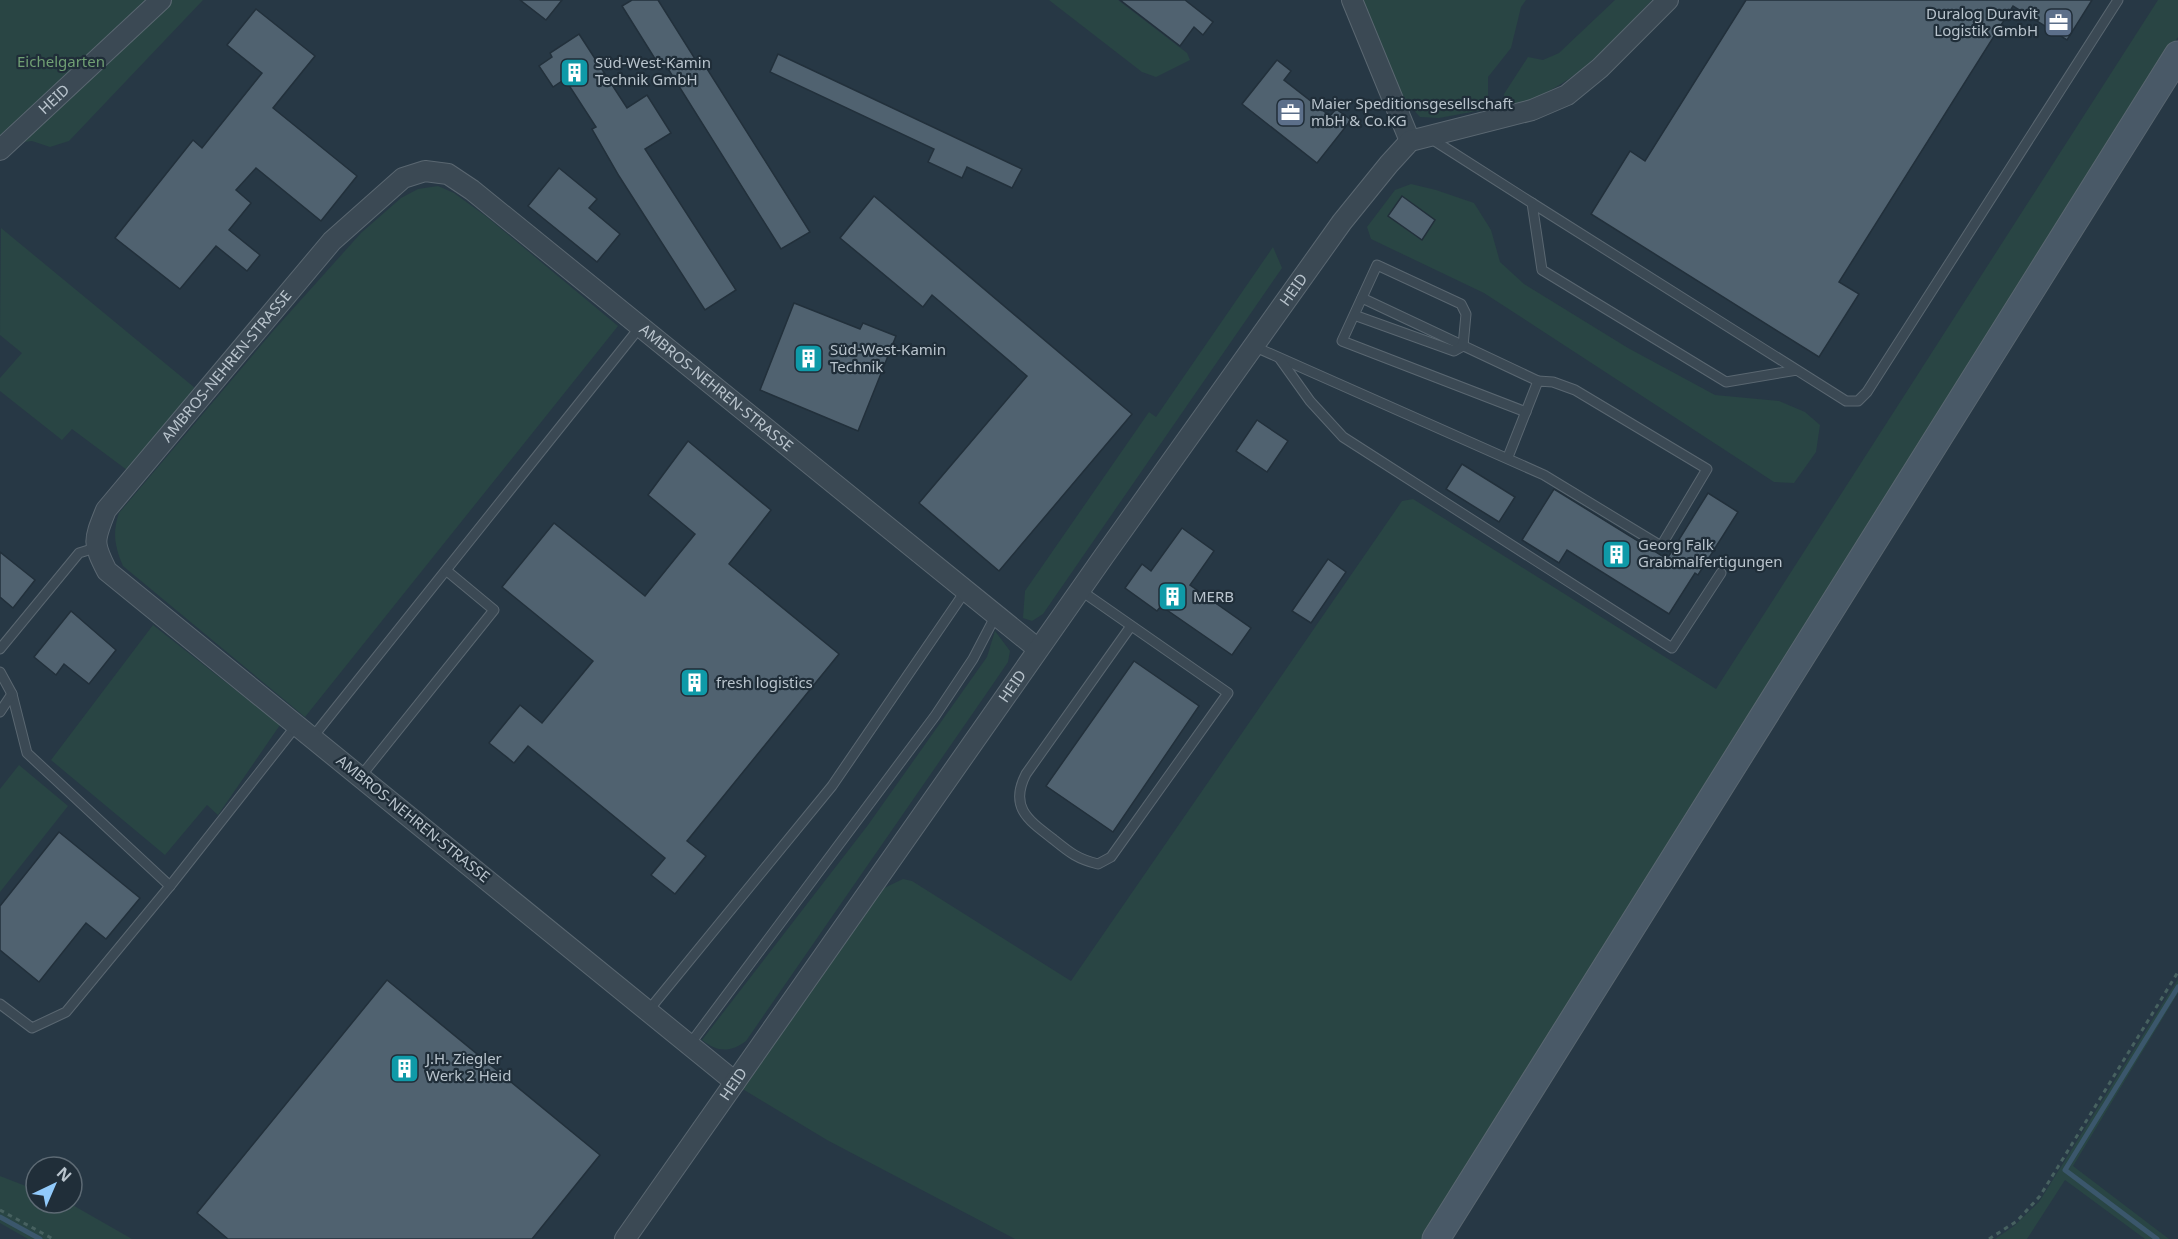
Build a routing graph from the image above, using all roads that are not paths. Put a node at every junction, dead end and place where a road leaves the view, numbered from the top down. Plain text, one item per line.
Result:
1 (161, 0) edge
2 (1352, 0) edge
3 (1668, 0) edge
4 (2118, 0) edge
5 (2178, 55) edge
6 (1418, 138) junction
7 (0, 150) edge
8 (1532, 203) junction
9 (1362, 298) junction
10 (1354, 315) junction
11 (640, 327) junction
12 (1253, 346) junction
13 (1463, 346) junction
14 (1279, 357) junction
15 (1797, 370) junction
16 (1538, 381) junction
17 (1526, 412) junction
18 (1508, 457) junction
19 (95, 548) junction
20 (447, 571) junction
21 (1721, 573) dead end
22 (966, 590) junction
23 (1080, 590) junction
24 (996, 615) junction
25 (1131, 626) junction
26 (0, 649) edge
27 (1038, 649) junction
28 (0, 672) edge
29 (12, 694) junction
30 (0, 712) edge
31 (296, 726) junction
32 (312, 738) junction
33 (361, 776) junction
34 (170, 886) junction
35 (0, 1004) edge
36 (648, 1011) junction
37 (690, 1044) junction
38 (735, 1082) junction
39 (625, 1239) edge
40 (1436, 1239) edge

1 - 7 street, HEID
2 - 6 street
3 - 6 street
4 - 15 lane
5 - 40 main road
6 - 8 lane
6 - 12 street, HEID
8 - 15 lane
8 - 15 lane
9 - 10 lane
9 - 13 lane
9 - 13 lane
10 - 13 lane
10 - 17 lane
11 - 19 street, AMBROS-NEHREN-STRASSE
11 - 20 lane
11 - 22 street, AMBROS-NEHREN-STRASSE
12 - 14 lane
12 - 23 street, HEID
13 - 16 lane
14 - 18 lane
14 - 21 lane
16 - 17 lane
16 - 18 lane
17 - 18 lane
19 - 26 lane
19 - 31 street, AMBROS-NEHREN-STRASSE
20 - 32 lane
20 - 33 lane
22 - 24 street, AMBROS-NEHREN-STRASSE
22 - 36 lane
23 - 25 lane
23 - 27 street, HEID
24 - 27 street, AMBROS-NEHREN-STRASSE
24 - 37 lane
25 - 25 lane
27 - 38 street, HEID
28 - 29 lane
29 - 30 lane
29 - 34 lane
31 - 32 street, AMBROS-NEHREN-STRASSE
31 - 34 lane
32 - 33 street, AMBROS-NEHREN-STRASSE
33 - 36 street, AMBROS-NEHREN-STRASSE
34 - 35 lane
36 - 37 street, AMBROS-NEHREN-STRASSE
37 - 38 street, AMBROS-NEHREN-STRASSE
38 - 39 street, HEID

